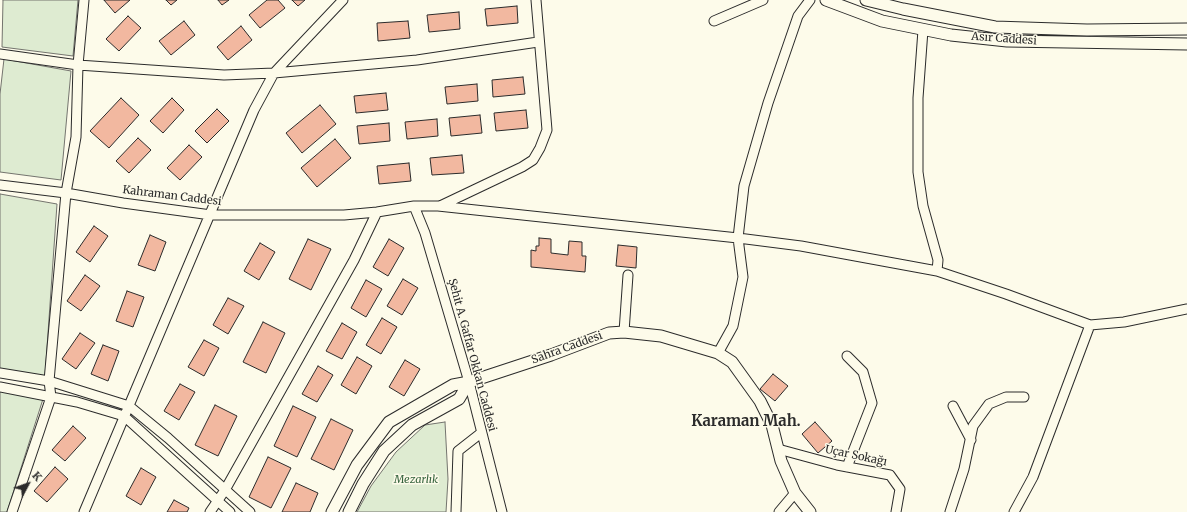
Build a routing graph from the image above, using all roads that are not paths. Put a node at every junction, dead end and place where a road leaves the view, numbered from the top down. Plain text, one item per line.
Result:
1 (84, 0) edge
2 (343, 0) edge
3 (536, 0) edge
4 (763, 0) edge
5 (810, 0) edge
6 (826, 0) edge
7 (866, 0) edge
8 (714, 21) dead end
9 (1187, 29) edge
10 (923, 30) junction
11 (538, 42) junction
12 (1187, 44) edge
13 (0, 54) edge
14 (78, 65) junction
15 (274, 73) junction
16 (0, 185) edge
17 (66, 193) junction
18 (414, 206) junction
19 (438, 206) junction
20 (376, 212) junction
21 (211, 215) junction
22 (738, 238) junction
23 (937, 271) junction
24 (628, 275) dead end
25 (1187, 309) edge
26 (1090, 325) junction
27 (624, 332) junction
28 (718, 353) junction
29 (848, 356) dead end
30 (0, 373) edge
31 (49, 381) junction
32 (469, 382) junction
33 (0, 387) edge
34 (1024, 396) dead end
35 (51, 397) junction
36 (129, 406) junction
37 (953, 406) dead end
38 (124, 416) junction
39 (481, 433) junction
40 (971, 440) junction
41 (778, 449) junction
42 (847, 467) junction
43 (225, 490) junction
44 (796, 493) junction
45 (218, 500) junction
46 (12, 512) edge
47 (84, 512) edge
48 (210, 512) edge
49 (230, 512) edge
50 (250, 512) edge
51 (332, 512) edge
52 (348, 512) edge
53 (456, 512) edge
54 (502, 512) edge
55 (779, 512) edge
56 (810, 512) edge
57 (896, 512) edge
58 (950, 512) edge
59 (1014, 512) edge

1 - 14 street
2 - 15 street
3 - 11 street
4 - 8 street
5 - 22 street
6 - 10 street, Asır Caddesi
7 - 9 street, Asır Caddesi
10 - 12 street, Asır Caddesi
10 - 23 street
11 - 15 street
11 - 19 street
13 - 14 street
14 - 15 street
14 - 17 street
15 - 21 street
16 - 17 street, Kahraman Caddesi
17 - 21 street, Kahraman Caddesi
17 - 31 street
18 - 19 street, Kahraman Caddesi
18 - 20 street, Kahraman Caddesi
18 - 32 street, Şehit A. Gaffar Okkan Caddesi
19 - 22 street, Kahraman Caddesi
20 - 21 street, Kahraman Caddesi
20 - 43 street
21 - 36 street
22 - 23 street, Kahraman Caddesi
22 - 28 street
23 - 26 street, Kahraman Caddesi
24 - 27 street
25 - 26 street
26 - 59 street
27 - 28 street, Sahra Caddesi
27 - 32 street, Sahra Caddesi
28 - 41 street, Sahra Caddesi
29 - 42 street
30 - 31 street
31 - 35 street
31 - 36 street
32 - 39 street, Şehit A. Gaffar Okkan Caddesi
32 - 51 street, Sahra Caddesi
32 - 52 street
33 - 35 street
34 - 40 street
35 - 38 street
35 - 46 street
36 - 38 street
36 - 43 street
37 - 40 street
38 - 45 street
38 - 47 street
39 - 53 street
39 - 54 street, Şehit A. Gaffar Okkan Caddesi
40 - 58 street
41 - 42 street, Uçar Sokağı
41 - 44 street, Sahra Caddesi
42 - 57 street, Uçar Sokağı
43 - 45 street
43 - 50 street
44 - 55 street
44 - 56 street, Sahra Caddesi
45 - 48 street
45 - 49 street

